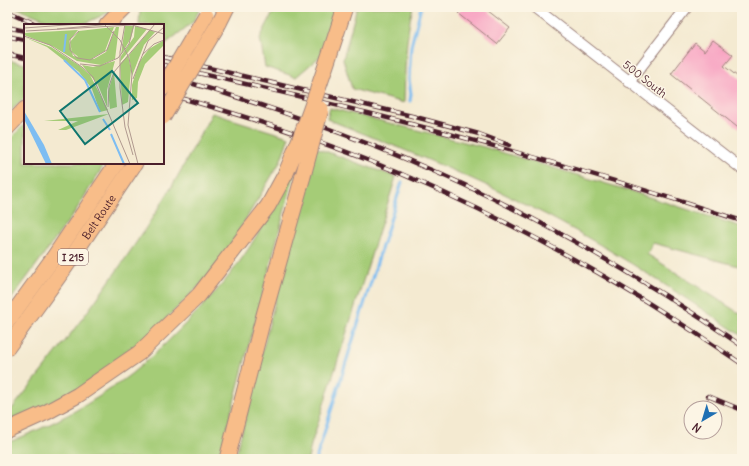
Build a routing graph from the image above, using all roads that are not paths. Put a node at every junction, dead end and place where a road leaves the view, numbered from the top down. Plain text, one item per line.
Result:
1 (125, 7) edge
2 (227, 7) edge
3 (345, 7) edge
4 (534, 7) edge
5 (687, 7) edge
6 (212, 15) edge
7 (108, 24) edge
8 (629, 82) junction
9 (164, 87) edge
10 (24, 110) edge
11 (164, 115) edge
12 (7, 128) edge
13 (116, 164) edge
14 (133, 164) edge
15 (742, 169) edge
16 (7, 322) edge
17 (7, 348) edge
18 (7, 430) edge
19 (227, 459) edge

1 - 7 highway
2 - 6 highway
3 - 18 highway, bridge
3 - 19 highway, bridge
4 - 8 street, 500 South
5 - 8 street
6 - 9 highway, bridge
6 - 11 highway, bridge
8 - 15 street, 500 South
10 - 12 highway
13 - 16 highway, Belt Route / I 215
14 - 17 highway, Belt Route / I 215

